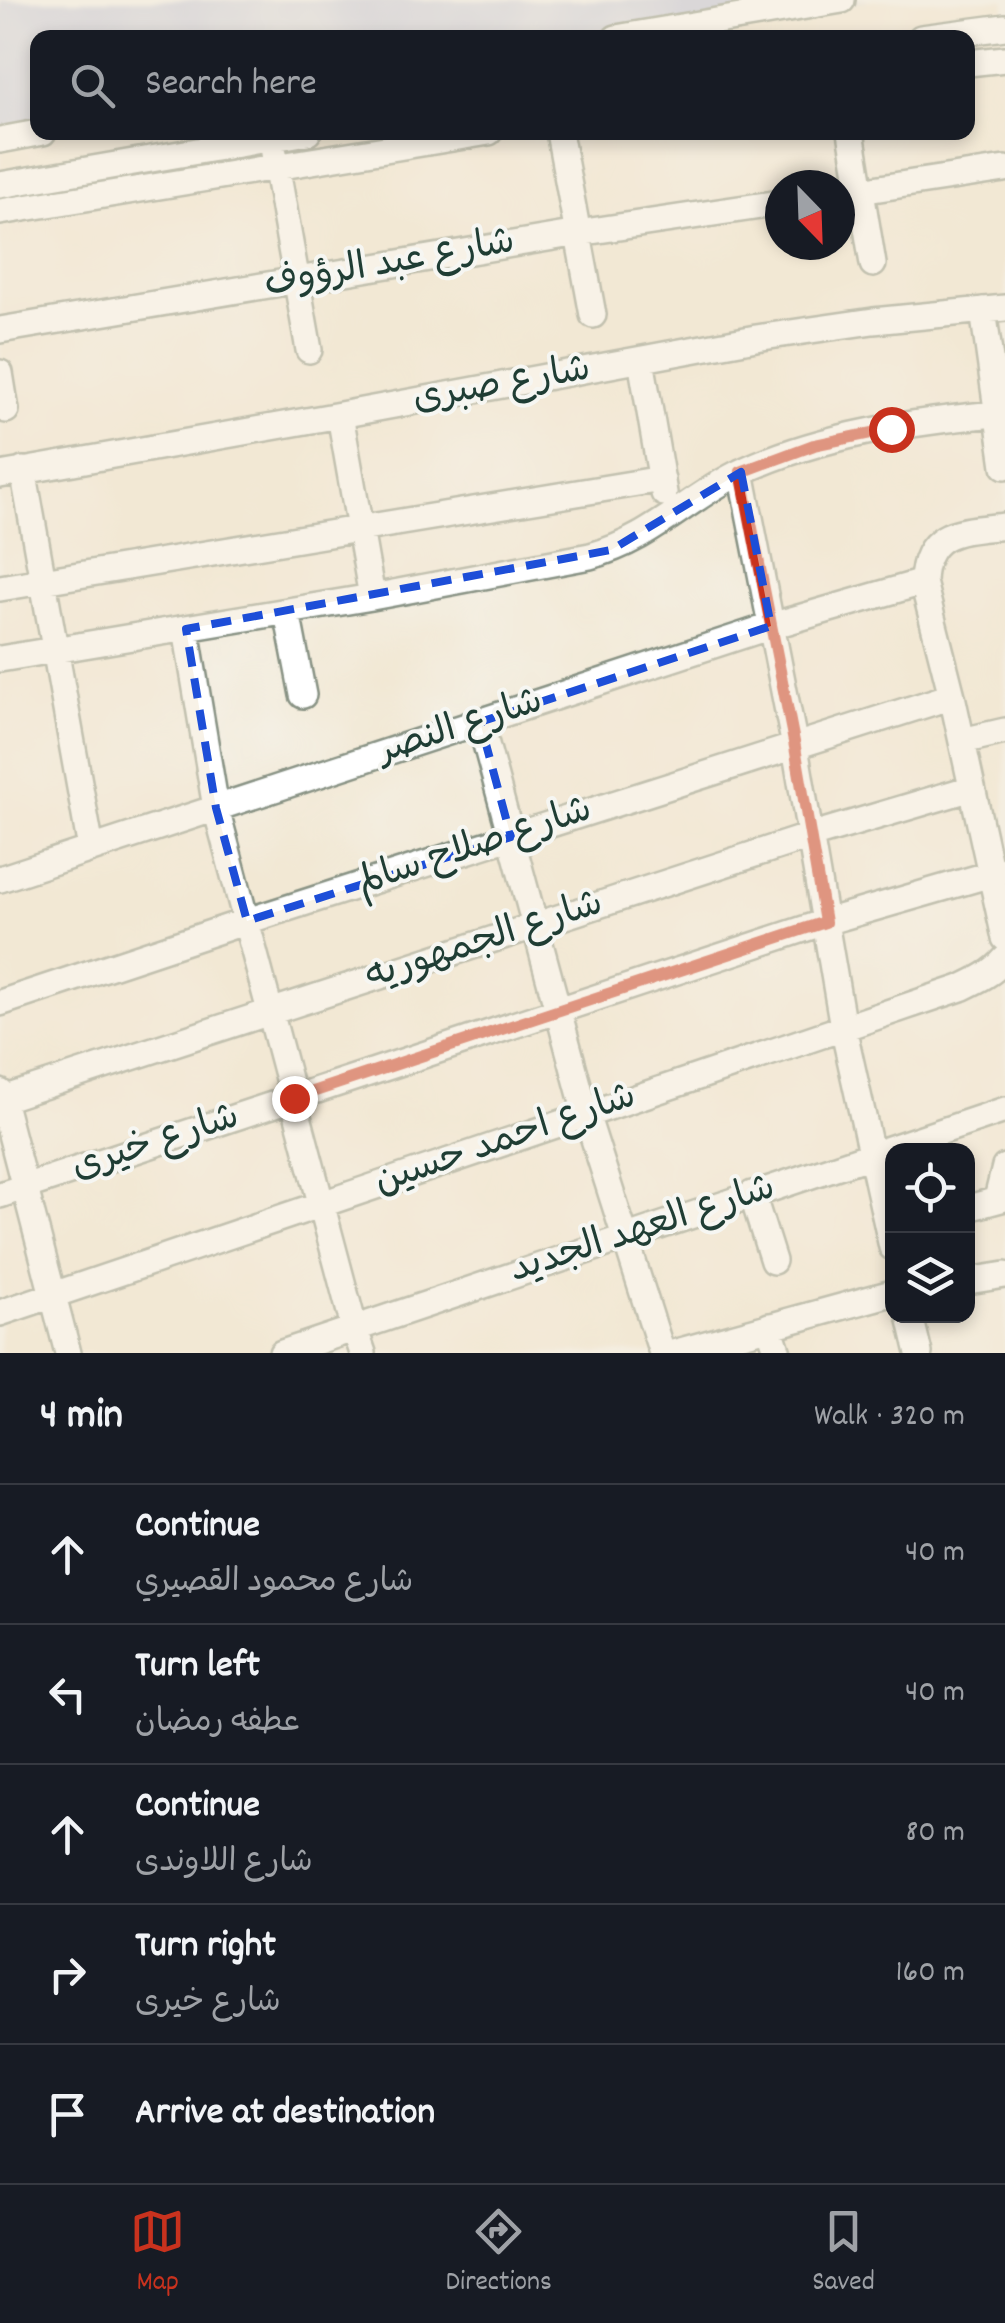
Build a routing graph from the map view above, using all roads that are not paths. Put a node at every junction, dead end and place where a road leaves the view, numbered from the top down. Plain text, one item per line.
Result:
1 (842, 0) edge
2 (1005, 28) edge
3 (664, 30) edge
4 (975, 32) edge
5 (1005, 59) edge
6 (975, 62) edge
7 (30, 134) edge
8 (0, 140) edge
9 (266, 140) edge
10 (272, 140) edge
11 (441, 140) edge
12 (560, 140) edge
13 (851, 140) edge
14 (277, 167) junction
15 (850, 170) edge
16 (1005, 170) edge
17 (0, 185) edge
18 (855, 191) edge
19 (765, 205) edge
20 (855, 208) edge
21 (0, 212) edge
22 (578, 234) junction
23 (873, 264) dead end
24 (296, 280) junction
25 (994, 309) edge
26 (593, 315) dead end
27 (0, 330) edge
28 (308, 350) dead end
29 (641, 360) junction
30 (0, 373) edge
31 (6, 410) dead end
32 (1001, 413) edge
33 (340, 415) junction
34 (1005, 466) edge
35 (11, 472) edge
36 (741, 472) junction
37 (662, 479) junction
38 (669, 516) junction
39 (1005, 526) edge
40 (360, 528) junction
41 (43, 581) junction
42 (923, 582) junction
43 (0, 588) edge
44 (372, 598) junction
45 (287, 612) junction
46 (771, 626) junction
47 (186, 629) junction
48 (56, 650) junction
49 (0, 659) edge
50 (303, 696) dead end
51 (952, 696) junction
52 (480, 722) junction
53 (1005, 731) edge
54 (962, 742) junction
55 (795, 747) junction
56 (972, 788) junction
57 (216, 808) junction
58 (810, 836) junction
59 (511, 837) junction
60 (91, 849) junction
61 (998, 872) edge
62 (0, 878) edge
63 (247, 921) junction
64 (825, 922) junction
65 (535, 926) junction
66 (1005, 938) edge
67 (1005, 959) edge
68 (0, 1003) edge
69 (272, 1011) junction
70 (557, 1011) junction
71 (843, 1027) junction
72 (1, 1097) edge
73 (294, 1098) junction
74 (1005, 1110) edge
75 (586, 1114) junction
76 (871, 1155) junction
77 (1005, 1167) edge
78 (12, 1191) edge
79 (752, 1194) junction
80 (1001, 1198) edge
81 (322, 1204) junction
82 (975, 1206) edge
83 (890, 1233) edge
84 (624, 1236) junction
85 (773, 1261) dead end
86 (1005, 1275) edge
87 (975, 1279) edge
88 (53, 1295) junction
89 (885, 1295) edge
90 (0, 1314) edge
91 (912, 1323) edge
92 (769, 1326) junction
93 (354, 1327) junction
94 (68, 1353) edge
95 (282, 1353) edge
96 (363, 1353) edge
97 (662, 1353) edge
98 (673, 1353) edge
99 (778, 1353) edge
100 (919, 1353) edge

1 - 3 street
2 - 4 street
5 - 6 street
7 - 8 street
9 - 17 street
10 - 14 street
11 - 14 street
12 - 22 street
13 - 15 street
14 - 21 street
14 - 24 street
16 - 18 street
19 - 22 street, شارع عبد الرؤوف
20 - 23 street
22 - 24 street, شارع عبد الرؤوف
22 - 26 street
24 - 27 street, شارع عبد الرؤوف
24 - 28 street
25 - 29 street, شارع صبرى
25 - 32 street
29 - 33 street, شارع صبرى
29 - 37 street
30 - 31 street
32 - 34 street
32 - 36 street
33 - 35 street, شارع صبرى
33 - 40 street
35 - 41 street
36 - 38 street
36 - 46 street
37 - 38 street
37 - 40 street
38 - 44 street
39 - 42 street
40 - 41 street
40 - 44 street
41 - 43 street
41 - 48 street
42 - 46 street, شارع النصر
42 - 51 street
44 - 45 street
45 - 47 street
45 - 50 street
46 - 52 street, شارع النصر
46 - 55 street
47 - 48 street
47 - 57 street
48 - 49 street
48 - 60 street
51 - 54 street
51 - 55 street, شارع صلاح سالم
52 - 57 street, شارع النصر
52 - 59 street
53 - 54 street
54 - 56 street
55 - 58 street
55 - 59 street, شارع صلاح سالم
56 - 58 street, شارع الجمهوريه
56 - 61 street
57 - 60 street, شارع النصر
57 - 63 street
58 - 64 street
58 - 65 street, شارع الجمهوريه
59 - 63 street, شارع صلاح سالم
59 - 65 street
60 - 62 street, شارع النصر
61 - 64 street, شارع خيرى
61 - 66 street
63 - 68 street, شارع صلاح سالم
63 - 69 street
64 - 70 street, شارع خيرى
64 - 71 street
65 - 69 street, شارع الجمهوريه
65 - 70 street
67 - 71 street, شارع احمد حسين
69 - 72 street, شارع الجمهوريه
69 - 73 street
70 - 73 street, شارع خيرى
70 - 75 street
71 - 75 street, شارع احمد حسين
71 - 76 street
72 - 78 street
73 - 78 street, شارع خيرى
73 - 81 street
74 - 76 street, شارع العهد الجديد
75 - 81 street, شارع احمد حسين
75 - 84 street
76 - 79 street, شارع العهد الجديد
76 - 83 street
77 - 80 street
78 - 88 street
79 - 84 street, شارع العهد الجديد
79 - 85 street
80 - 82 street
81 - 88 street, شارع احمد حسين
81 - 93 street
84 - 93 street, شارع العهد الجديد
84 - 97 street
86 - 87 street
88 - 90 street, شارع احمد حسين
88 - 94 street
89 - 92 street
91 - 100 street
92 - 98 street
92 - 99 street
93 - 95 street, شارع العهد الجديد
93 - 96 street

